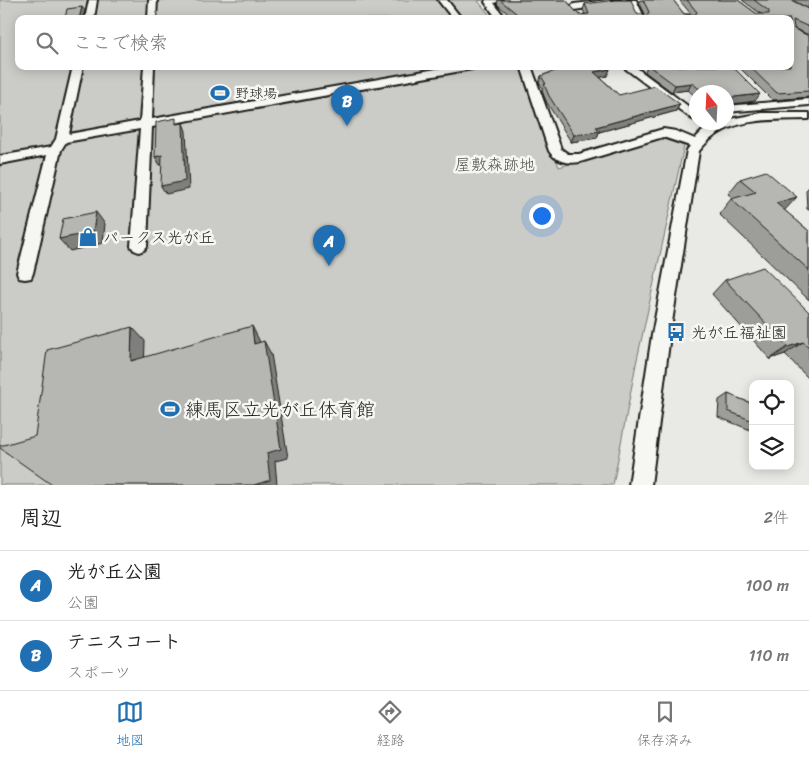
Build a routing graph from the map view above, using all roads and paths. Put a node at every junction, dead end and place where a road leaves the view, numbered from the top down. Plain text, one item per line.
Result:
1 (94, 0) edge
2 (153, 0) edge
3 (442, 0) edge
4 (498, 0) edge
5 (565, 0) edge
6 (628, 0) edge
7 (632, 0) edge
8 (574, 7) junction
9 (90, 15) edge
10 (152, 15) edge
11 (455, 15) edge
12 (499, 15) edge
13 (579, 15) edge
14 (639, 15) edge
15 (77, 70) edge
16 (149, 70) edge
17 (450, 70) edge
18 (527, 70) edge
19 (632, 70) edge
20 (757, 93) edge
21 (809, 102) edge
22 (769, 105) junction
23 (734, 108) edge
24 (689, 111) edge
25 (809, 116) edge
26 (782, 117) junction
27 (734, 122) edge
28 (146, 125) junction
29 (707, 130) edge
30 (59, 144) junction
31 (697, 144) junction
32 (0, 160) edge
33 (139, 246) dead end
34 (25, 273) dead end
35 (640, 485) edge

1 - 9 street
2 - 10 street
3 - 11 street
4 - 12 street
5 - 8 street
6 - 8 street
7 - 14 street
8 - 13 street
15 - 30 street
16 - 28 street
17 - 28 street
18 - 31 street
19 - 24 street
20 - 22 street
21 - 22 street
22 - 23 street
22 - 26 street
25 - 26 street
26 - 27 street
28 - 30 street
28 - 33 street
29 - 31 street
30 - 32 street
30 - 34 street
31 - 35 street

